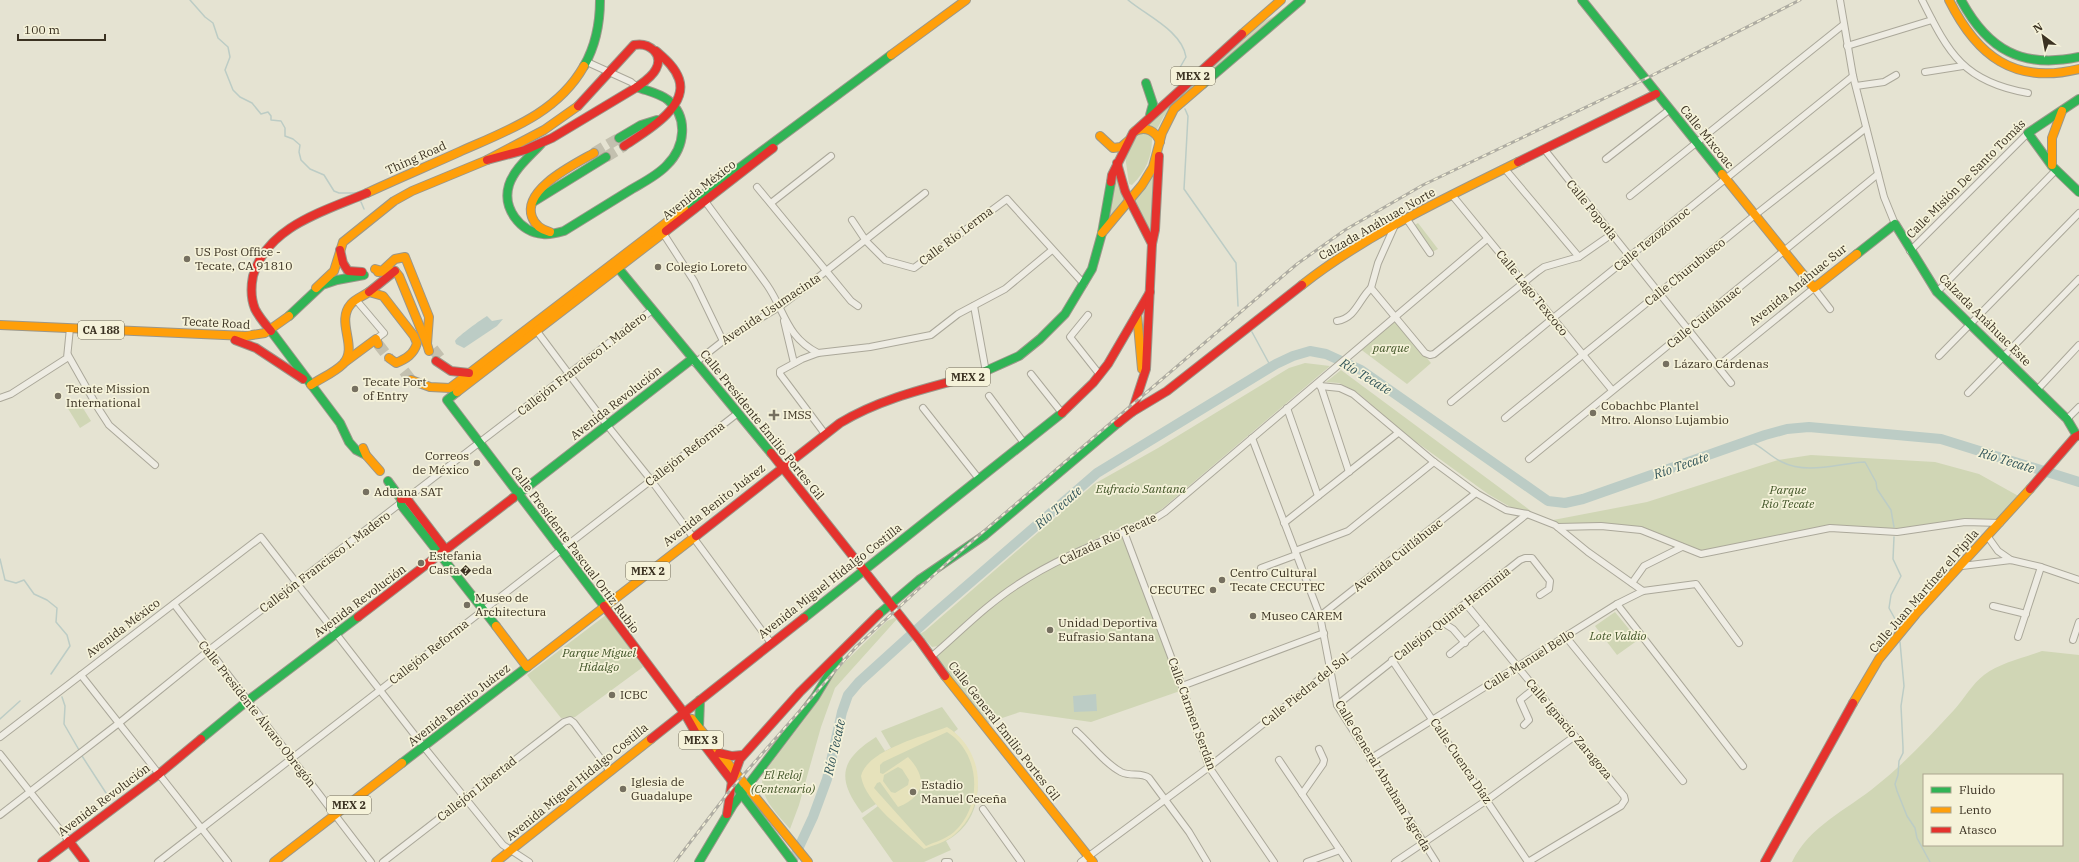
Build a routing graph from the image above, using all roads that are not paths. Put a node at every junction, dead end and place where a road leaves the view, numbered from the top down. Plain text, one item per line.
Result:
1 (600, 0) edge
2 (966, 0) edge
3 (1281, 0) edge
4 (1301, 0) edge
5 (1582, 0) edge
6 (1839, 0) edge
7 (1922, 0) edge
8 (1949, 0) edge
9 (1961, 0) edge
10 (1932, 20) junction
11 (1844, 25) junction
12 (1847, 46) junction
13 (654, 50) junction
14 (2079, 57) edge
15 (587, 62) junction
16 (1963, 66) junction
17 (2079, 69) edge
18 (1925, 72) dead end
19 (610, 73) junction
20 (1896, 75) dead end
21 (1853, 76) junction
22 (1146, 83) dead end
23 (1856, 86) junction
24 (637, 87) junction
25 (2028, 92) dead end
26 (1656, 94) junction
27 (2079, 99) edge
28 (674, 107) junction
29 (2063, 109) junction
30 (1669, 110) junction
31 (816, 111) junction
32 (1150, 115) junction
33 (663, 117) junction
34 (1866, 128) junction
35 (1135, 131) junction
36 (2028, 133) junction
37 (1100, 136) dead end
38 (619, 138) tunnel mouth
39 (1128, 140) junction
40 (543, 142) junction
41 (1160, 142) junction
42 (1697, 144) junction
43 (624, 146) tunnel mouth
44 (1544, 150) junction
45 (594, 153) tunnel mouth
46 (831, 156) dead end
47 (606, 157) tunnel mouth
48 (1606, 159) dead end
49 (487, 160) junction
50 (1117, 163) junction
51 (2054, 168) junction
52 (1505, 169) junction
53 (1878, 174) junction
54 (1726, 179) junction
55 (758, 187) dead end
56 (2079, 192) edge
57 (925, 193) dead end
58 (1452, 195) junction
59 (1630, 196) dead end
60 (1130, 200) junction
61 (704, 201) junction
62 (771, 203) junction
63 (529, 205) junction
64 (2079, 213) edge
65 (1755, 215) junction
66 (1406, 218) junction
67 (852, 220) dead end
68 (1895, 224) junction
69 (1395, 225) junction
70 (663, 233) junction
71 (1102, 233) junction
72 (554, 234) junction
73 (1612, 234) junction
74 (1487, 239) junction
75 (866, 241) junction
76 (1152, 244) junction
77 (340, 250) junction
78 (1052, 250) junction
79 (1910, 251) junction
80 (1784, 252) junction
81 (1430, 253) dead end
82 (1579, 257) junction
83 (1630, 257) junction
84 (616, 265) junction
85 (395, 271) junction
86 (827, 271) junction
87 (2079, 279) edge
88 (1523, 282) junction
89 (1084, 284) junction
90 (316, 288) junction
91 (1814, 288) junction
92 (1372, 289) junction
93 (369, 292) junction
94 (1150, 292) junction
95 (1937, 292) junction
96 (1659, 293) junction
97 (357, 301) junction
98 (858, 306) dead end
99 (974, 306) junction
100 (779, 307) junction
101 (1830, 309) dead end
102 (652, 310) junction
103 (1136, 314) junction
104 (1088, 315) dead end
105 (1394, 316) junction
106 (783, 318) junction
107 (1552, 319) junction
108 (1337, 321) dead end
109 (0, 324) edge
110 (1971, 325) junction
111 (70, 328) junction
112 (1688, 329) junction
113 (536, 330) junction
114 (271, 331) junction
115 (218, 334) junction
116 (377, 341) joint
117 (723, 341) junction
118 (2079, 345) edge
119 (818, 353) junction
120 (68, 354) junction
121 (1583, 355) junction
122 (1939, 356) dead end
123 (389, 358) tunnel mouth
124 (2003, 358) junction
125 (438, 359) tunnel mouth
126 (694, 361) junction
127 (794, 363) junction
128 (343, 364) junction
129 (1718, 366) junction
130 (986, 372) junction
131 (469, 373) junction
132 (569, 374) junction
133 (1031, 374) dead end
134 (1100, 374) junction
135 (413, 378) tunnel mouth
136 (1143, 378) junction
137 (1731, 383) dead end
138 (1320, 384) junction
139 (312, 385) junction
140 (1612, 390) junction
141 (2037, 390) junction
142 (1968, 393) dead end
143 (988, 396) dead end
144 (0, 398) edge
145 (447, 400) joint
146 (1451, 402) dead end
147 (2079, 407) edge
148 (923, 408) dead end
149 (1287, 408) junction
150 (1062, 412) junction
151 (1132, 412) junction
152 (738, 413) junction
153 (1505, 418) dead end
154 (2067, 419) junction
155 (607, 426) junction
156 (1398, 433) junction
157 (825, 434) junction
158 (2078, 436) edge
159 (1252, 438) junction
160 (1024, 443) junction
161 (479, 444) junction
162 (1529, 459) dead end
163 (1434, 462) junction
164 (155, 465) dead end
165 (783, 467) junction
166 (380, 472) dead end
167 (1349, 472) junction
168 (979, 479) junction
169 (651, 480) junction
170 (388, 481) dead end
171 (518, 494) junction
172 (1476, 494) junction
173 (1318, 496) junction
174 (403, 501) junction
175 (1527, 514) junction
176 (1284, 523) junction
177 (2000, 523) junction
178 (1558, 527) junction
179 (1124, 532) junction
180 (693, 536) junction
181 (1988, 537) junction
182 (1682, 547) junction
183 (560, 550) junction
184 (444, 552) junction
185 (1295, 553) junction
186 (2011, 560) junction
187 (1962, 566) junction
188 (2041, 567) junction
189 (1261, 568) dead end
190 (863, 570) junction
191 (2079, 580) edge
192 (297, 583) junction
193 (1632, 583) junction
194 (1643, 591) junction
195 (1540, 595) dead end
196 (174, 604) junction
197 (890, 604) junction
198 (1466, 604) junction
199 (1617, 604) junction
200 (604, 606) junction
201 (1993, 606) dead end
202 (487, 607) junction
203 (897, 614) joint
204 (2026, 614) junction
205 (1320, 616) junction
206 (1442, 622) junction
207 (2079, 622) edge
208 (1484, 626) junction
209 (1324, 633) junction
210 (336, 634) junction
211 (1566, 637) junction
212 (2018, 637) dead end
213 (2073, 640) dead end
214 (771, 642) junction
215 (1464, 643) junction
216 (1738, 643) dead end
217 (843, 650) junction
218 (208, 651) junction
219 (1450, 654) dead end
220 (931, 657) junction
221 (1392, 660) junction
222 (530, 665) junction
223 (1331, 668) junction
224 (1518, 668) junction
225 (81, 675) junction
226 (1182, 686) junction
227 (1535, 688) junction
228 (380, 690) junction
229 (700, 700) junction
230 (246, 702) junction
231 (1337, 704) junction
232 (685, 714) junction
233 (1434, 720) junction
234 (120, 723) junction
235 (1524, 724) dead end
236 (699, 727) junction
237 (1076, 731) dead end
238 (1574, 736) junction
239 (0, 737) edge
240 (424, 747) junction
241 (1320, 750) dead end
242 (719, 753) junction
243 (0, 754) edge
244 (742, 755) junction
245 (291, 758) junction
246 (1370, 759) junction
247 (1279, 760) dead end
248 (1743, 766) dead end
249 (1209, 767) junction
250 (610, 770) junction
251 (736, 772) junction
252 (159, 774) junction
253 (732, 781) junction
254 (1682, 781) dead end
255 (748, 787) junction
256 (30, 792) junction
257 (1302, 794) junction
258 (743, 795) junction
259 (465, 798) junction
260 (1165, 800) junction
261 (1487, 800) junction
262 (983, 809) dead end
263 (728, 814) junction
264 (0, 815) edge
265 (335, 815) junction
266 (203, 828) junction
267 (69, 841) junction
268 (1424, 843) junction
269 (511, 850) junction
270 (1340, 850) junction
271 (1091, 859) edge
272 (42, 862) edge
273 (85, 862) edge
274 (158, 862) edge
275 (228, 862) edge
276 (274, 862) edge
277 (371, 862) edge
278 (383, 862) edge
279 (496, 862) edge
280 (529, 862) edge
281 (699, 862) edge
282 (793, 862) edge
283 (808, 862) edge
284 (1021, 862) edge
285 (1081, 862) edge
286 (1207, 862) edge
287 (1274, 862) edge
288 (1307, 862) edge
289 (1348, 862) edge
290 (1395, 862) edge
291 (1436, 862) edge
292 (1528, 862) edge
293 (1765, 862) edge

1 - 15 main road, Thing Road
2 - 31 main road, Avenida México
3 - 32 main road, MEX 2
4 - 41 main road, MEX 2
5 - 26 main road, Calle Mixcoac
6 - 11 street, Calzada Anáhuac Este
7 - 10 street
8 - 17 main road
9 - 14 main road
10 - 12 street
10 - 16 street
11 - 12 street, Calzada Anáhuac Este
11 - 42 street
12 - 21 street, Calzada Anáhuac Este
13 - 19 main road
13 - 24 main road
13 - 28 main road
15 - 19 street
15 - 114 main road, Thing Road
16 - 18 street
16 - 25 street
19 - 24 street
19 - 49 main road
20 - 23 street
21 - 23 street, Calzada Anáhuac Este
21 - 54 street, Calle Tezozómoc
22 - 32 main road
23 - 34 street, Calzada Anáhuac Este
24 - 28 main road
24 - 40 main road
26 - 30 main road, Calle Mixcoac
26 - 44 main road, Calzada Anáhuac Norte
27 - 29 main road, Calle Misión De Santo Tomás
28 - 33 main road
28 - 72 main road
29 - 36 main road, Calle Misión De Santo Tomás
29 - 51 main road
30 - 42 main road, Calle Mixcoac
30 - 48 street
31 - 61 main road, Avenida México
31 - 84 main road
32 - 35 main road, MEX 2
33 - 38 main road
33 - 43 main road
34 - 53 street, Calzada Anáhuac Este
34 - 65 street, Calle Churubusco
35 - 39 main road, MEX 2
35 - 41 main road
36 - 51 main road
36 - 79 street, Calle Misión De Santo Tomás
37 - 39 main road
39 - 50 main road, MEX 2
40 - 49 main road
40 - 72 main road
41 - 60 main road, MEX 2
41 - 76 main road
42 - 54 main road, Calle Mixcoac
42 - 59 street
44 - 52 main road, Calzada Anáhuac Norte
44 - 73 street, Calle Popotla
45 - 63 main road
46 - 62 street
47 - 63 main road
49 - 77 main road
50 - 60 main road
50 - 71 main road, MEX 2
51 - 56 main road
51 - 95 street
52 - 58 main road, Calzada Anáhuac Norte
52 - 82 street
53 - 68 street, Calzada Anáhuac Este
53 - 80 street, Calle Cuitláhuac
54 - 65 main road, Calle Mixcoac
54 - 83 street, Calle Tezozómoc
55 - 62 street
57 - 75 street, Avenida Usumacinta
58 - 66 main road, Calzada Anáhuac Norte
58 - 74 street, Calle Lago Texcoco
60 - 71 main road, MEX 2
60 - 76 main road
61 - 70 main road, Avenida México
61 - 100 street
62 - 86 street
63 - 72 main road
64 - 110 street
65 - 80 main road, Calle Mixcoac
65 - 96 street, Calle Churubusco
66 - 69 main road, Calzada Anáhuac Norte
66 - 81 street
67 - 75 street, Calle Río Lerma
68 - 79 main road, Calzada Anáhuac Este
68 - 91 main road, Avenida Anáhuac Sur
69 - 92 street
69 - 151 main road, Calzada Anáhuac Norte
70 - 84 main road, Avenida México
70 - 117 street
71 - 89 main road, Avenida Benito Juárez / MEX 2
73 - 82 street
73 - 83 street, Calle Popotla
74 - 88 street, Calle Lago Texcoco
74 - 105 street, Calzada Río Tecate
75 - 78 street, Calle Río Lerma
75 - 86 street, Avenida Usumacinta
76 - 94 main road
77 - 90 main road
77 - 90 main road
78 - 89 street
78 - 99 street
79 - 95 main road, Calzada Anáhuac Este
80 - 91 main road, Calle Mixcoac
80 - 112 street, Calle Cuitláhuac
82 - 88 street
83 - 96 street, Calle Popotla
83 - 107 street, Calle Tezozómoc
84 - 102 main road, Calle Presidente Emilio Portes Gil
84 - 113 main road, Avenida México
84 - 131 main road
85 - 85 main road
85 - 93 main road
86 - 98 street
86 - 100 street, Avenida Usumacinta
87 - 124 street
88 - 105 street
88 - 107 street, Calle Lago Texcoco
89 - 130 main road, Avenida Benito Juárez / MEX 2
90 - 114 main road
91 - 101 street
91 - 129 street, Avenida Anáhuac Sur
92 - 105 street
92 - 108 street
93 - 97 main road
93 - 123 main road
94 - 103 main road, Avenida Miguel Hidalgo Costilla
94 - 136 main road
95 - 110 main road, Calzada Anáhuac Este
96 - 112 street, Calle Popotla
96 - 121 street, Calle Churubusco
97 - 116 street
97 - 128 main road
99 - 119 street
99 - 130 street
100 - 106 street
100 - 117 street, Avenida Usumacinta
102 - 126 main road, Calle Presidente Emilio Portes Gil
102 - 132 street, Callejón Francisco I. Madero
103 - 134 main road, Avenida Miguel Hidalgo Costilla
103 - 136 main road
104 - 134 street
105 - 138 street, Calzada Río Tecate
106 - 119 street
106 - 127 street
107 - 121 street, Calle Lago Texcoco
107 - 146 street, Calle Tezozómoc
109 - 111 main road, Tecate Road / CA 188
110 - 122 street
110 - 124 main road, Calzada Anáhuac Este
111 - 115 main road, Tecate Road / CA 188
111 - 120 street
112 - 129 street, Calle Popotla
112 - 140 street, Calle Cuitláhuac
113 - 132 street
113 - 145 main road, Avenida México
114 - 115 main road, Tecate Road / CA 188
114 - 139 main road, CA 188
115 - 139 main road, CA 188
116 - 128 main road
117 - 126 street, Avenida Usumacinta
118 - 141 street
119 - 127 street
120 - 144 street
120 - 164 street
121 - 140 street, Calle Lago Texcoco
121 - 153 street, Calle Churubusco
124 - 141 main road, Calzada Anáhuac Este
124 - 142 street
125 - 131 main road
126 - 152 main road, Calle Presidente Emilio Portes Gil
126 - 155 main road, Avenida Revolución
127 - 157 street
128 - 139 main road
129 - 137 street, Calle Popotla
130 - 157 main road, Avenida Benito Juárez / MEX 2
131 - 135 main road
132 - 155 street
132 - 161 street, Callejón Francisco I. Madero
133 - 150 street
134 - 150 main road, Avenida Miguel Hidalgo Costilla
136 - 151 main road
138 - 149 street, Calzada Río Tecate
138 - 156 street
138 - 167 street
139 - 166 main road, CA 188
140 - 162 street, Calle Cuitláhuac
141 - 154 main road, Calzada Anáhuac Este
143 - 160 street
145 - 161 main road, Calle Presidente Pascual Ortiz Rubio
147 - 154 street
148 - 168 street
149 - 159 street, Calzada Río Tecate
149 - 173 street
150 - 160 main road, Avenida Miguel Hidalgo Costilla
151 - 197 main road, Calzada Anáhuac Norte
152 - 165 main road, Calle Presidente Emilio Portes Gil
152 - 169 street, Callejón Reforma
154 - 158 main road, Calzada Anáhuac Este
155 - 169 street
155 - 171 main road, Avenida Revolución
156 - 163 street
156 - 167 street
157 - 165 main road, Avenida Benito Juárez / MEX 2
158 - 177 main road, Calle Juan Martínez el Pípila
159 - 176 street, Calle General Abraham Agreda
159 - 179 street, Calzada Río Tecate
160 - 168 main road, Avenida Miguel Hidalgo Costilla
161 - 171 main road, Calle Presidente Pascual Ortiz Rubio
161 - 174 street, Callejón Francisco I. Madero
163 - 172 street
163 - 185 street
165 - 180 main road, Avenida Benito Juárez / MEX 2
165 - 190 main road, Calle Presidente Emilio Portes Gil
167 - 173 street
168 - 190 main road, Avenida Miguel Hidalgo Costilla
169 - 180 street
169 - 183 street, Callejón Reforma
170 - 174 main road
171 - 183 main road, Calle Presidente Pascual Ortiz Rubio
171 - 184 main road, Avenida Revolución
172 - 175 street
172 - 205 street, Avenida Cuitláhuac
173 - 176 street
174 - 184 main road
174 - 192 street, Callejón Francisco I. Madero
175 - 178 street
175 - 223 street, Calle Piedra del Sol
176 - 185 street, Calle General Abraham Agreda
177 - 181 main road, Calle Juan Martínez el Pípila
177 - 182 street
178 - 182 street
178 - 193 street
179 - 220 street, Calzada Río Tecate
179 - 226 street, Calle Carmen Serdán
180 - 200 main road, Avenida Benito Juárez / MEX 2
180 - 214 street
181 - 186 street
181 - 187 main road, Calle Juan Martínez el Pípila
182 - 193 street
183 - 200 main road, Calle Presidente Pascual Ortiz Rubio
183 - 202 street, Callejón Reforma
184 - 202 main road
184 - 210 main road, Avenida Revolución
185 - 189 street
185 - 205 street, Calle General Abraham Agreda
186 - 187 street
186 - 188 street
187 - 293 main road, Calle Juan Martínez el Pípila
188 - 191 street
188 - 204 street
190 - 197 main road, Calle Presidente Emilio Portes Gil
190 - 214 main road, Avenida Miguel Hidalgo Costilla
192 - 196 street, Avenida México
192 - 210 street
192 - 218 street, Callejón Francisco I. Madero
193 - 194 street
194 - 199 street, Calle Manuel Bello
194 - 216 street, Calle Manuel Bello
195 - 198 street, Callejón Quinta Herminia
196 - 218 street, Calle Presidente Álvaro Obregón
196 - 225 street, Avenida México
197 - 203 main road, Calle Presidente Emilio Portes Gil
197 - 217 main road, Calzada Anáhuac Norte
198 - 206 street, Callejón Quinta Herminia
198 - 208 street, Calle Ignacio Zaragoza
199 - 211 street, Calle Manuel Bello
199 - 248 street
200 - 222 main road, Avenida Benito Juárez / MEX 2
200 - 232 main road, Calle Presidente Pascual Ortiz Rubio / MEX 3
201 - 204 street
202 - 222 main road
202 - 228 street, Callejón Reforma
203 - 220 main road, Calle General Emilio Portes Gil
204 - 212 street
205 - 209 street, Calle General Abraham Agreda
206 - 215 street
206 - 221 street, Callejón Quinta Herminia
207 - 213 street
208 - 215 street
208 - 224 street, Calle Ignacio Zaragoza
209 - 223 street, Calle General Abraham Agreda
209 - 226 street
210 - 228 street
210 - 230 main road, Avenida Revolución
211 - 224 street, Calle Manuel Bello
211 - 254 street
214 - 229 main road, Avenida Miguel Hidalgo Costilla
215 - 219 street
217 - 244 main road
217 - 255 main road
218 - 230 street, Calle Presidente Álvaro Obregón
218 - 234 street, Callejón Francisco I. Madero
220 - 271 main road, Calle General Emilio Portes Gil
221 - 231 street, Callejón Quinta Herminia
221 - 233 street, Calle Cuenca Díaz
222 - 240 main road, Avenida Benito Juárez / MEX 2
223 - 231 street, Calle General Abraham Agreda
223 - 249 street, Calle Piedra del Sol
224 - 227 street, Calle Ignacio Zaragoza
224 - 233 street, Calle Manuel Bello
225 - 234 street
225 - 239 street, Avenida México
226 - 249 street, Calle Carmen Serdán
227 - 235 street
227 - 238 street, Calle Ignacio Zaragoza
228 - 240 street
228 - 245 street, Callejón Reforma
229 - 232 main road, Avenida Miguel Hidalgo Costilla
229 - 236 main road
230 - 245 street, Calle Presidente Álvaro Obregón
230 - 252 main road, Avenida Revolución
231 - 246 street, Calle General Abraham Agreda
232 - 236 main road, Calle Presidente Pascual Ortiz Rubio / MEX 3
232 - 250 main road, Avenida Miguel Hidalgo Costilla
232 - 253 main road, Calle Presidente Pascual Ortiz Rubio / MEX 3
233 - 246 street, Calle Manuel Bello
233 - 261 street, Calle Cuenca Díaz
234 - 252 street
234 - 256 street, Callejón Francisco I. Madero
236 - 242 main road, Calle Presidente Pascual Ortiz Rubio / MEX 3
237 - 260 street
238 - 261 street
238 - 292 street, Calle Ignacio Zaragoza
240 - 259 street
240 - 265 main road, Avenida Benito Juárez / MEX 2
241 - 257 street
242 - 244 main road
242 - 251 main road, Calle Presidente Pascual Ortiz Rubio / MEX 3
243 - 256 street
244 - 251 main road
245 - 265 street, Calle Presidente Álvaro Obregón
245 - 266 street, Callejón Reforma
246 - 268 street, Calle General Abraham Agreda
247 - 257 street
249 - 260 street, Calle Piedra del Sol
249 - 287 street, Calle Carmen Serdán
250 - 259 street, Callejón Libertad
250 - 269 main road, Avenida Miguel Hidalgo Costilla
251 - 253 main road
251 - 255 main road, MEX 3
252 - 266 street
252 - 267 main road, Avenida Revolución
253 - 258 main road, MEX 3
253 - 263 main road
255 - 258 main road
255 - 283 main road, MEX 3
256 - 264 street, Callejón Francisco I. Madero
256 - 267 street
257 - 270 street
258 - 263 main road
258 - 282 main road, MEX 3
259 - 269 street
259 - 278 street, Callejón Libertad
260 - 271 street, Calle Piedra del Sol
260 - 286 street
261 - 268 street
261 - 292 street, Calle Cuenca Díaz
262 - 284 street
263 - 281 main road
265 - 276 main road, Avenida Benito Juárez / MEX 2
265 - 277 street, Calle Presidente Álvaro Obregón
266 - 274 street, Callejón Reforma
266 - 275 street
267 - 272 main road, Avenida Revolución
267 - 273 main road
268 - 290 street
268 - 291 street, Calle General Abraham Agreda
269 - 279 main road, Avenida Miguel Hidalgo Costilla
269 - 280 street
270 - 288 street
270 - 289 street
271 - 285 street, Calle Piedra del Sol

